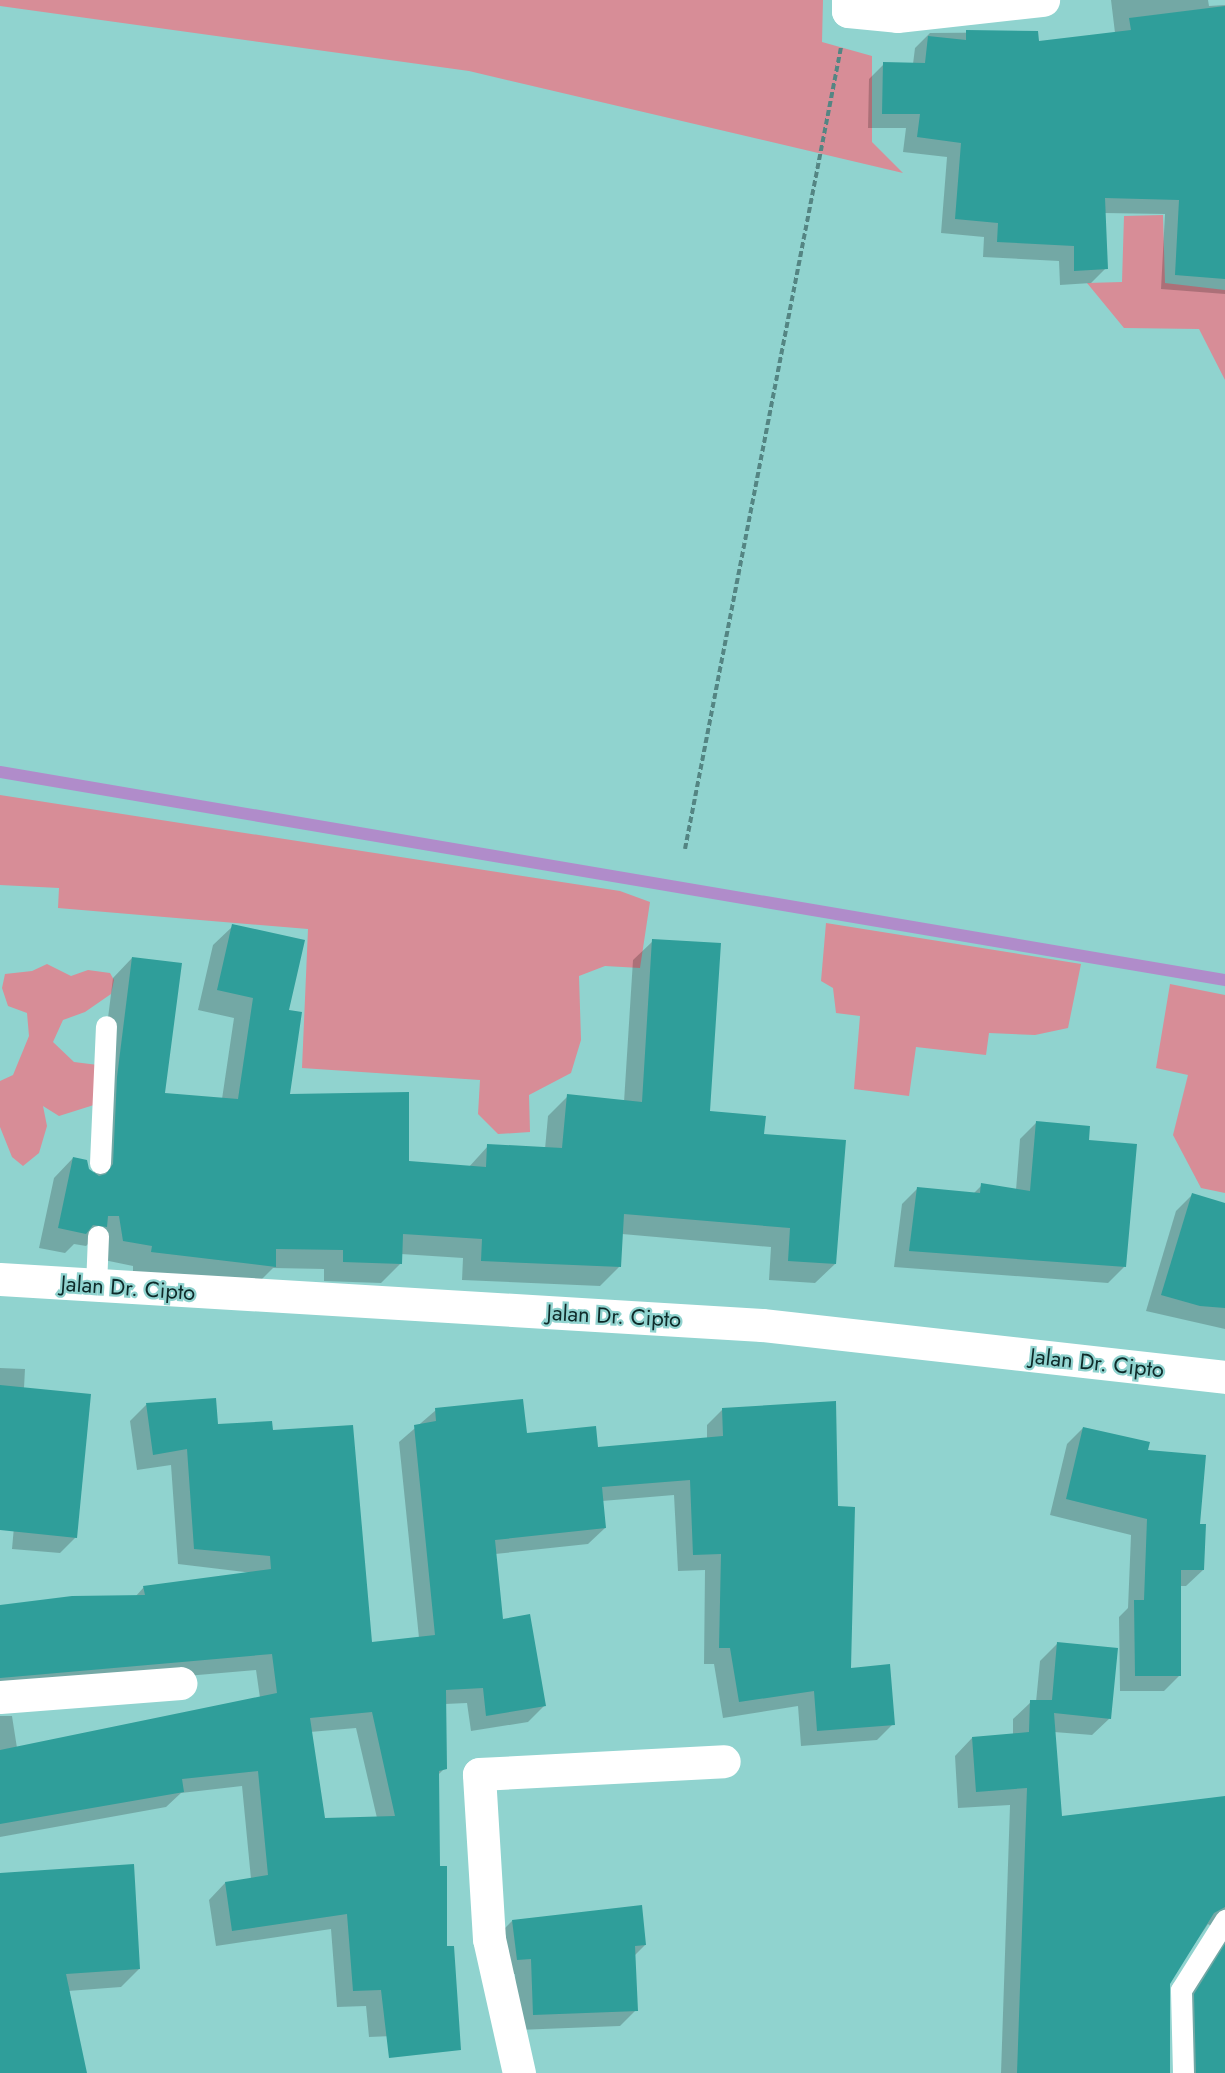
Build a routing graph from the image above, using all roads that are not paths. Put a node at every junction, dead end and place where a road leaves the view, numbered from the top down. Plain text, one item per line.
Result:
1 (1042, 0) edge
2 (848, 5) edge
3 (106, 1026) dead end
4 (100, 1163) dead end
5 (98, 1236) dead end
6 (0, 1279) edge
7 (96, 1286) junction
8 (1225, 1377) edge
9 (180, 1683) dead end
10 (0, 1697) edge
11 (724, 1761) dead end
12 (1225, 1920) edge
13 (519, 2073) edge
14 (1183, 2073) edge

1 - 2 street
3 - 4 lane
5 - 7 lane
6 - 7 street, Jalan Dr. Cipto
7 - 8 street, Jalan Dr. Cipto
9 - 10 street
11 - 13 street
12 - 14 lane

